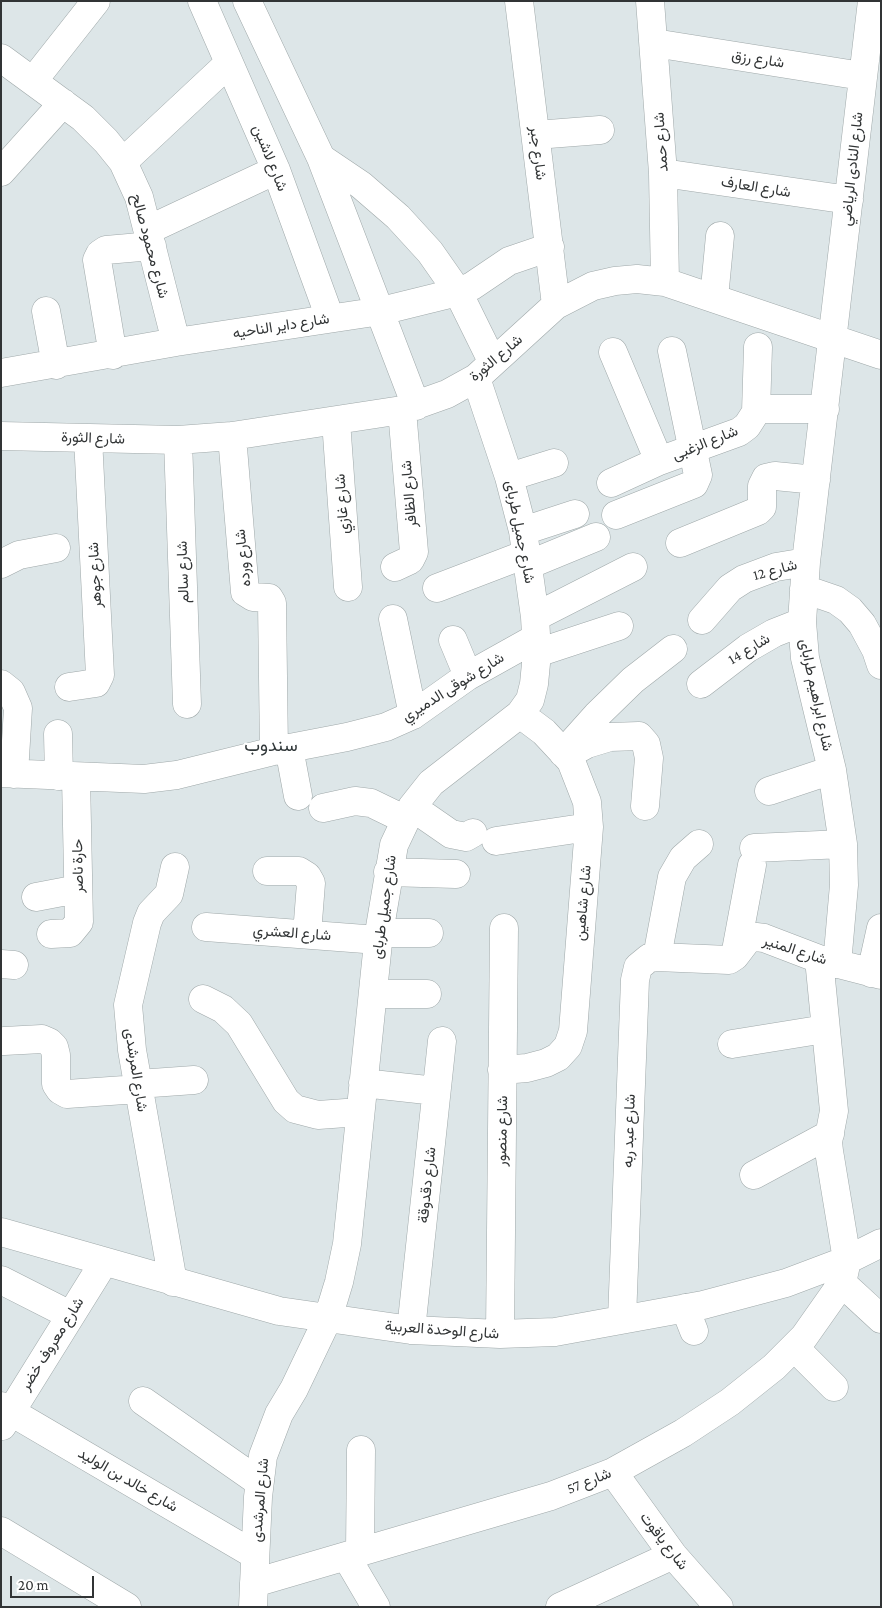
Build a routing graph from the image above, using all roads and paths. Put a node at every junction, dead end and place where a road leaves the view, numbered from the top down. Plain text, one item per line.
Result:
1 (96, 1) edge
2 (247, 1) edge
3 (519, 1) edge
4 (650, 1) edge
5 (872, 1) edge
6 (200, 4) edge
7 (654, 43) junction
8 (1, 58) edge
9 (229, 63) junction
10 (869, 71) edge
11 (33, 81) junction
12 (63, 103) junction
13 (600, 130) dead end
14 (536, 135) junction
15 (321, 158) junction
16 (123, 162) junction
17 (276, 170) junction
18 (1, 172) edge
19 (663, 173) junction
20 (849, 200) junction
21 (720, 236) dead end
22 (150, 238) junction
23 (550, 247) junction
24 (665, 282) junction
25 (458, 292) junction
26 (714, 298) junction
27 (556, 305) junction
28 (46, 311) dead end
29 (381, 311) junction
30 (330, 318) junction
31 (833, 337) junction
32 (176, 342) junction
33 (758, 347) dead end
34 (672, 351) dead end
35 (614, 352) dead end
36 (113, 354) junction
37 (880, 359) edge
38 (56, 365) junction
39 (484, 369) junction
40 (1, 374) edge
41 (409, 408) junction
42 (825, 409) junction
43 (756, 412) junction
44 (336, 421) junction
45 (2, 429) edge
46 (232, 436) junction
47 (88, 438) junction
48 (178, 440) junction
49 (693, 448) junction
50 (659, 461) junction
51 (554, 463) dead end
52 (509, 477) junction
53 (816, 480) junction
54 (611, 483) dead end
55 (576, 514) dead end
56 (616, 515) dead end
57 (596, 537) dead end
58 (680, 543) dead end
59 (56, 548) dead end
60 (526, 550) junction
61 (806, 562) junction
62 (1, 564) edge
63 (395, 567) dead end
64 (633, 568) dead end
65 (348, 587) dead end
66 (437, 588) dead end
67 (804, 589) junction
68 (393, 618) dead end
69 (702, 620) dead end
70 (802, 622) junction
71 (619, 626) dead end
72 (536, 636) junction
73 (453, 640) dead end
74 (673, 649) dead end
75 (881, 665) edge
76 (468, 676) junction
77 (1, 684) edge
78 (701, 684) dead end
79 (69, 687) dead end
80 (188, 704) dead end
81 (520, 714) junction
82 (413, 716) junction
83 (58, 734) dead end
84 (9, 737) edge
85 (282, 750) junction
86 (564, 754) junction
87 (832, 770) junction
88 (5, 776) edge
89 (68, 777) junction
90 (769, 791) dead end
91 (298, 796) dead end
92 (645, 806) dead end
93 (323, 808) dead end
94 (408, 813) junction
95 (589, 827) junction
96 (699, 844) dead end
97 (843, 844) junction
98 (176, 867) dead end
99 (267, 871) dead end
100 (388, 872) junction
101 (456, 874) dead end
102 (78, 890) junction
103 (36, 897) dead end
104 (206, 927) dead end
105 (504, 928) dead end
106 (881, 928) edge
107 (429, 933) dead end
108 (51, 934) dead end
109 (307, 934) junction
110 (379, 937) junction
111 (735, 956) junction
112 (657, 957) junction
113 (828, 961) junction
114 (876, 974) edge
115 (373, 994) junction
116 (427, 994) dead end
117 (204, 999) dead end
118 (825, 1029) junction
119 (4, 1041) dead end
120 (442, 1041) dead end
121 (732, 1044) dead end
122 (502, 1070) junction
123 (194, 1080) dead end
124 (363, 1083) junction
125 (138, 1087) junction
126 (436, 1091) junction
127 (360, 1112) junction
128 (830, 1134) junction
129 (754, 1175) dead end
130 (1, 1232) edge
131 (881, 1243) edge
132 (104, 1262) junction
133 (845, 1271) junction
134 (1, 1280) edge
135 (173, 1282) junction
136 (70, 1315) junction
137 (328, 1318) junction
138 (622, 1319) junction
139 (881, 1319) edge
140 (411, 1330) junction
141 (500, 1334) junction
142 (794, 1347) junction
143 (834, 1387) dead end
144 (143, 1401) dead end
145 (4, 1415) edge
146 (361, 1450) dead end
147 (613, 1472) junction
148 (259, 1482) junction
149 (1, 1532) edge
150 (353, 1554) junction
151 (255, 1555) junction
152 (673, 1555) junction
153 (254, 1595) edge
154 (127, 1607) edge
155 (376, 1607) edge
156 (560, 1607) edge
157 (719, 1607) edge

1 - 11 street
2 - 15 street
3 - 14 street, شارع جبر
4 - 7 street, شارع حمد
5 - 10 street, شارع النادى الرياضي
6 - 9 street, شارع لاشين
7 - 10 street, شارع رزق
7 - 19 street, شارع حمد
8 - 11 street, شارع محمود صالح
9 - 16 street
9 - 17 street, شارع لاشين
10 - 20 street, شارع النادى الرياضي
11 - 12 street, شارع محمود صالح
12 - 16 street, شارع محمود صالح
12 - 18 street
13 - 14 street
14 - 23 street, شارع جبر
15 - 25 street, شارع جميل طرباى
15 - 29 street
16 - 22 street, شارع محمود صالح
17 - 22 street
17 - 30 street, شارع لاشين
19 - 20 street, شارع العارف
19 - 24 street, شارع حمد
20 - 31 street, شارع النادى الرياضي
21 - 26 street
22 - 32 street, شارع محمود صالح
22 - 36 street
23 - 25 street, شارع داير الناحيه
23 - 27 street, شارع جبر
24 - 26 street, شارع الثورة
24 - 27 street, شارع الثورة
25 - 29 street, شارع داير الناحيه
25 - 39 street, شارع جميل طرباى
26 - 31 street, شارع الثورة
27 - 39 street, شارع الثورة
28 - 38 street
29 - 30 street, شارع داير الناحيه
29 - 41 street, شارع الظافر
30 - 32 street, شارع داير الناحيه
31 - 37 street, شارع الثورة
31 - 42 street, شارع ابراهيم طراباى
32 - 36 street, شارع داير الناحيه
33 - 43 street
34 - 49 street
35 - 50 street
36 - 38 street, شارع داير الناحيه
38 - 40 street, شارع داير الناحيه
39 - 41 street, شارع الثورة
39 - 52 street, شارع جميل طرباى
41 - 44 street, شارع الثورة
41 - 63 street, شارع الظافر
42 - 43 street
42 - 53 street, شارع ابراهيم طراباى
43 - 49 street, شارع الزغبى
44 - 46 street, شارع الثورة
44 - 65 street, شارع غازي
45 - 47 street, شارع الثورة
46 - 48 street, شارع الثورة
46 - 85 street, شارع ورده
47 - 48 street, شارع الثورة
47 - 79 street, شارع جوهر
48 - 80 street, شارع سالم
49 - 50 street, شارع الزغبى
49 - 56 street
50 - 54 street, شارع الزغبى
51 - 52 street
52 - 60 street, شارع جميل طرباى
53 - 58 street
53 - 61 street, شارع ابراهيم طراباى
55 - 60 street
57 - 60 street
59 - 62 street
60 - 66 street
60 - 72 street, شارع جميل طرباى
61 - 67 street, شارع ابراهيم طراباى
61 - 69 street, شارع 12
64 - 72 street
67 - 70 street, شارع ابراهيم طراباى
67 - 75 street
68 - 82 street
70 - 78 street, شارع 14
70 - 87 street, شارع ابراهيم طراباى
71 - 72 street
72 - 76 street, شارع شوقى الدميري
72 - 81 street, شارع جميل طرباى
73 - 76 street
74 - 86 street
76 - 82 street, شارع شوقى الدميري
77 - 84 street
81 - 86 street, شارع شاهين
81 - 94 street, شارع جميل طرباى
82 - 85 street, شارع شوقى الدميري
83 - 89 street, حارة ناصر
84 - 88 street
85 - 89 street, شارع شوقى الدميري
85 - 91 street
86 - 92 street
86 - 95 street, شارع شاهين
87 - 90 street
87 - 97 street, شارع ابراهيم طراباى
88 - 89 street, شارع شوقى الدميري
89 - 102 street, حارة ناصر
93 - 94 street
94 - 95 street
94 - 100 street, شارع جميل طرباى
95 - 122 street, شارع شاهين
96 - 112 street
97 - 111 street
97 - 113 street, شارع ابراهيم طراباى
98 - 125 street, شارع المرشدى
99 - 109 street
100 - 101 street
100 - 110 street, شارع جميل طرباى
102 - 103 street
102 - 108 street, حارة ناصر
104 - 109 street, شارع العشري
105 - 122 street, شارع منصور
106 - 114 street
107 - 110 street, شارع العشري
109 - 110 street, شارع العشري
110 - 115 street, شارع جميل طرباى
111 - 112 street
111 - 113 street, شارع المنير
112 - 138 street, شارع عبد ربه
113 - 114 street, شارع المنير
113 - 118 street, شارع ابراهيم طراباى
115 - 116 street
115 - 124 street, شارع جميل طرباى
117 - 127 street
118 - 121 street
118 - 128 street, شارع ابراهيم طراباى
119 - 125 street
120 - 126 street, شارع دقدوقة
122 - 141 street, شارع منصور
123 - 125 street
124 - 126 street
124 - 127 street, شارع جميل طرباى
125 - 135 street, شارع المرشدى
126 - 140 street, شارع دقدوقة
127 - 137 street, شارع جميل طرباى
128 - 129 street
128 - 133 street, شارع ابراهيم طراباى
130 - 132 street, شارع الوحدة العربية
131 - 133 street, شارع الوحدة العربية
132 - 135 street, شارع الوحدة العربية
132 - 136 street, شارع معروف خضر
133 - 138 street, شارع الوحدة العربية
133 - 139 street
133 - 142 street, شارع 57
134 - 136 street
135 - 137 street, شارع الوحدة العربية
136 - 145 street, شارع معروف خضر
137 - 140 street, شارع الوحدة العربية
137 - 148 street, شارع المرشدى
138 - 141 street, شارع الوحدة العربية
140 - 141 street, شارع الوحدة العربية
142 - 143 street
142 - 147 street, شارع 57
144 - 148 street
145 - 151 street, شارع خالد بن الوليد
146 - 150 street
147 - 150 street, شارع 57
147 - 152 street, شارع ياقوت
148 - 151 street, شارع المرشدى
149 - 154 street
150 - 153 street, شارع 57
150 - 155 street
151 - 153 street, شارع المرشدى
152 - 156 street
152 - 157 street, شارع ياقوت

